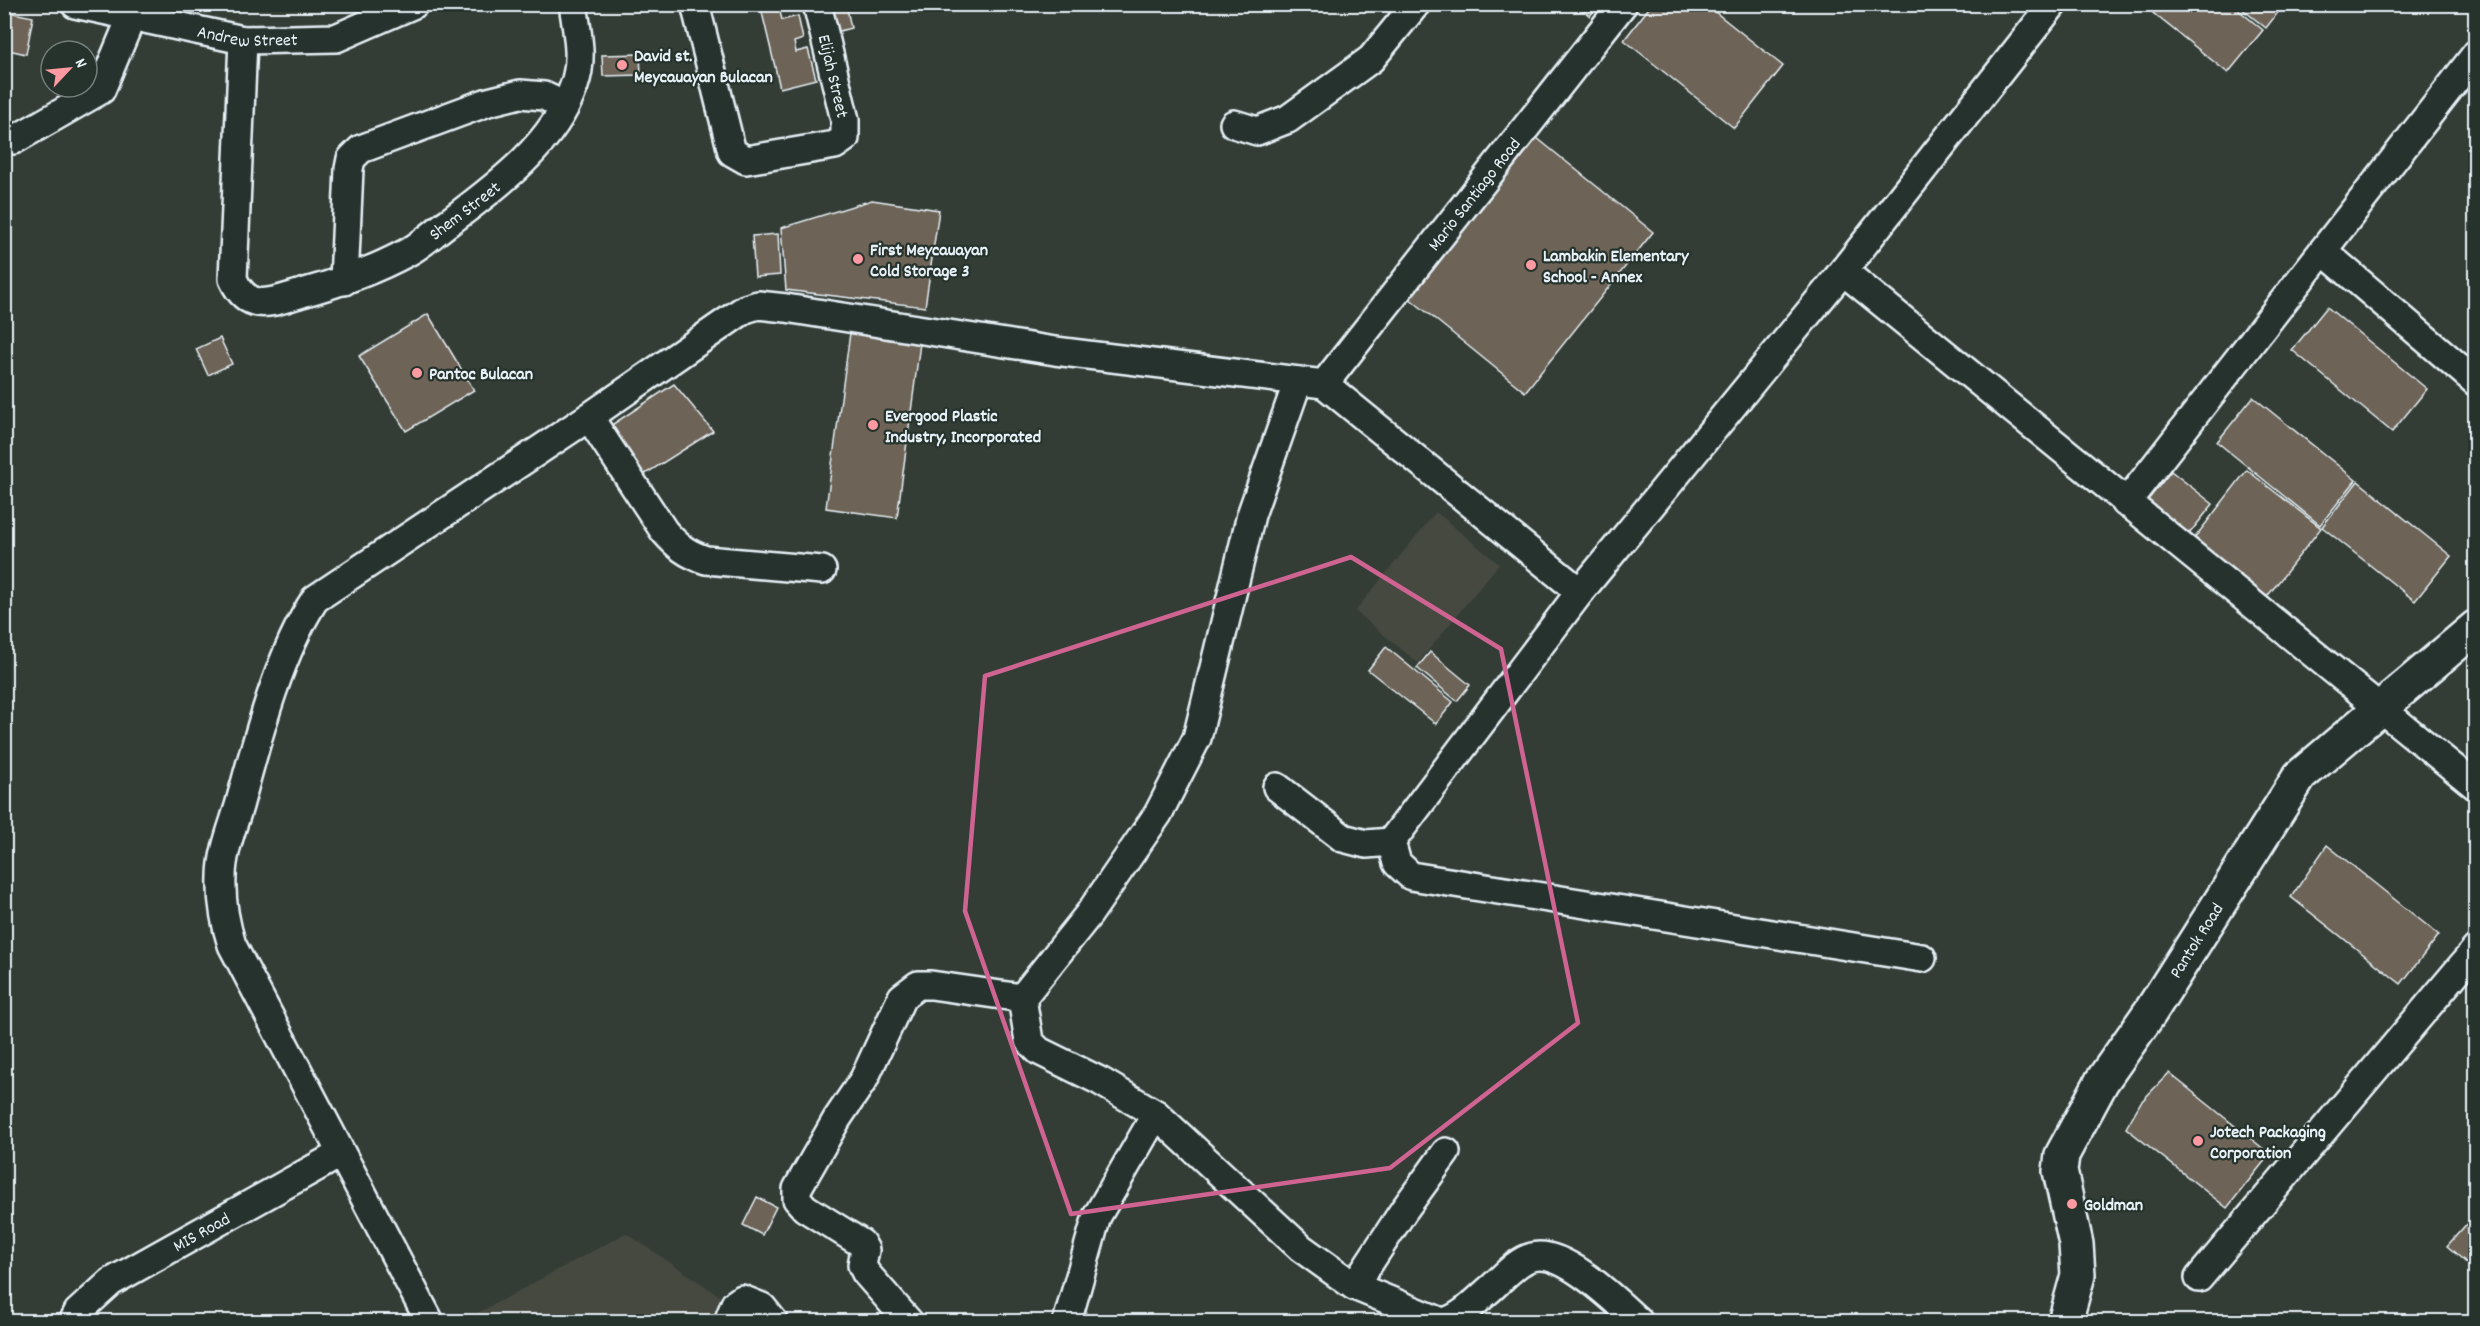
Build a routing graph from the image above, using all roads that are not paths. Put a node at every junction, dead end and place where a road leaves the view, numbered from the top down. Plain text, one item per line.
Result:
1 (75, 4) edge
2 (414, 4) edge
3 (573, 4) edge
4 (695, 4) edge
5 (818, 4) edge
6 (1416, 4) edge
7 (1623, 4) edge
8 (2053, 4) edge
9 (136, 10) edge
10 (243, 40) junction
11 (2475, 54) edge
12 (565, 106) junction
13 (1234, 124) dead end
14 (4, 140) edge
15 (2323, 251) junction
16 (1843, 271) junction
17 (344, 281) junction
18 (2475, 382) edge
19 (1311, 383) junction
20 (589, 417) junction
21 (2126, 503) junction
22 (822, 570) dead end
23 (1580, 592) junction
24 (2475, 627) edge
25 (2378, 707) junction
26 (2475, 786) edge
27 (1277, 787) dead end
28 (1391, 842) junction
29 (2475, 949) edge
30 (1922, 958) dead end
31 (1022, 998) junction
32 (1156, 1114) junction
33 (1446, 1152) dead end
34 (340, 1154) junction
35 (2199, 1278) dead end
36 (1354, 1286) junction
37 (73, 1322) edge
38 (430, 1322) edge
39 (728, 1322) edge
40 (774, 1322) edge
41 (909, 1322) edge
42 (1067, 1322) edge
43 (1443, 1322) edge
44 (1639, 1322) edge
45 (2065, 1322) edge

1 - 9 street, Andrew Street
2 - 10 street, Andrew Street
3 - 12 street, Shem Street
4 - 5 street, Elijah Street
6 - 13 street
7 - 19 street, Mario Santiago Road
8 - 16 street
9 - 10 street, Andrew Street
9 - 14 street
10 - 17 street, Shem Street
11 - 15 street
12 - 17 street, Shem Street
12 - 17 street
15 - 18 street
15 - 21 street
16 - 21 street
16 - 23 street
19 - 20 street
19 - 23 street
19 - 31 street, Mario Santiago Road
20 - 22 street
20 - 34 street
21 - 25 street
23 - 28 street
24 - 25 main road, Pantok Road
25 - 26 street
25 - 45 main road, Pantok Road
27 - 28 street
28 - 30 street
29 - 35 street
31 - 32 street
31 - 41 street
32 - 36 street
32 - 42 street
33 - 36 street
34 - 37 street, MIS Road
34 - 38 street
36 - 43 street
39 - 40 street
43 - 44 street

